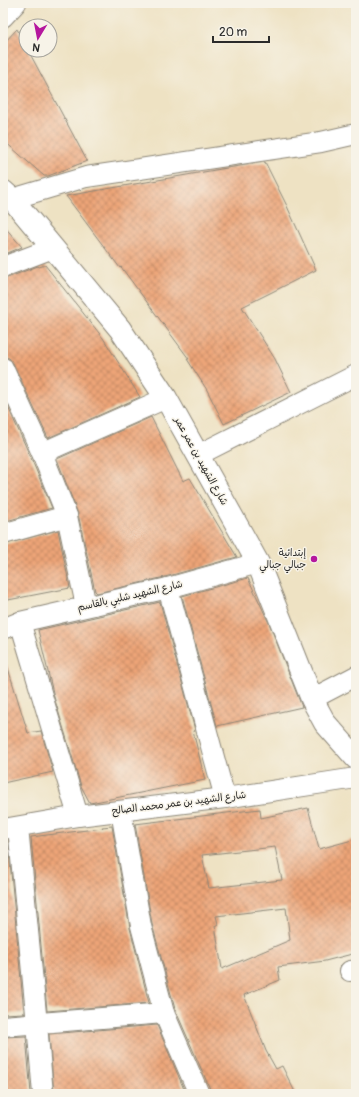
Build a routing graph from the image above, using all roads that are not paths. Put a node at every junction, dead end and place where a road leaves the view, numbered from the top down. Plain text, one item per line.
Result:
1 (16, 3) edge
2 (3, 17) edge
3 (356, 134) edge
4 (7, 195) edge
5 (53, 248) junction
6 (3, 267) edge
7 (3, 368) edge
8 (356, 375) edge
9 (166, 398) junction
10 (42, 453) junction
11 (198, 455) junction
12 (67, 516) junction
13 (3, 534) edge
14 (258, 563) junction
15 (168, 588) junction
16 (86, 606) junction
17 (11, 626) edge
18 (356, 676) edge
19 (312, 700) junction
20 (356, 758) edge
21 (356, 778) edge
22 (224, 798) junction
23 (121, 811) junction
24 (78, 816) junction
25 (10, 828) edge
26 (164, 1013) junction
27 (37, 1024) junction
28 (3, 1026) edge
29 (43, 1094) edge
30 (199, 1094) edge

1 - 2 street
3 - 4 street
4 - 5 street, شارع الشهيد بن عمر عمر
5 - 6 street
5 - 9 street, شارع الشهيد بن عمر عمر
7 - 10 street
8 - 11 street
9 - 10 street
9 - 11 street, شارع الشهيد بن عمر عمر
10 - 12 street
11 - 14 street, شارع الشهيد بن عمر عمر
12 - 13 street
12 - 16 street
14 - 15 street, شارع الشهيد شلبي بالقاسم
14 - 19 street, شارع الشهيد بن عمر عمر
15 - 16 street, شارع الشهيد شلبي بالقاسم
15 - 22 street
16 - 17 street, شارع الشهيد شلبي بالقاسم
17 - 24 street
18 - 19 street
19 - 20 street, شارع الشهيد بن عمر عمر
21 - 22 street, شارع الشهيد بن عمر محمد الصالح
22 - 23 street, شارع الشهيد بن عمر محمد الصالح
23 - 24 street, شارع الشهيد بن عمر محمد الصالح
23 - 26 street
24 - 25 street, شارع الشهيد بن عمر محمد الصالح
25 - 27 street
26 - 27 street
26 - 30 street
27 - 28 street
27 - 29 street

